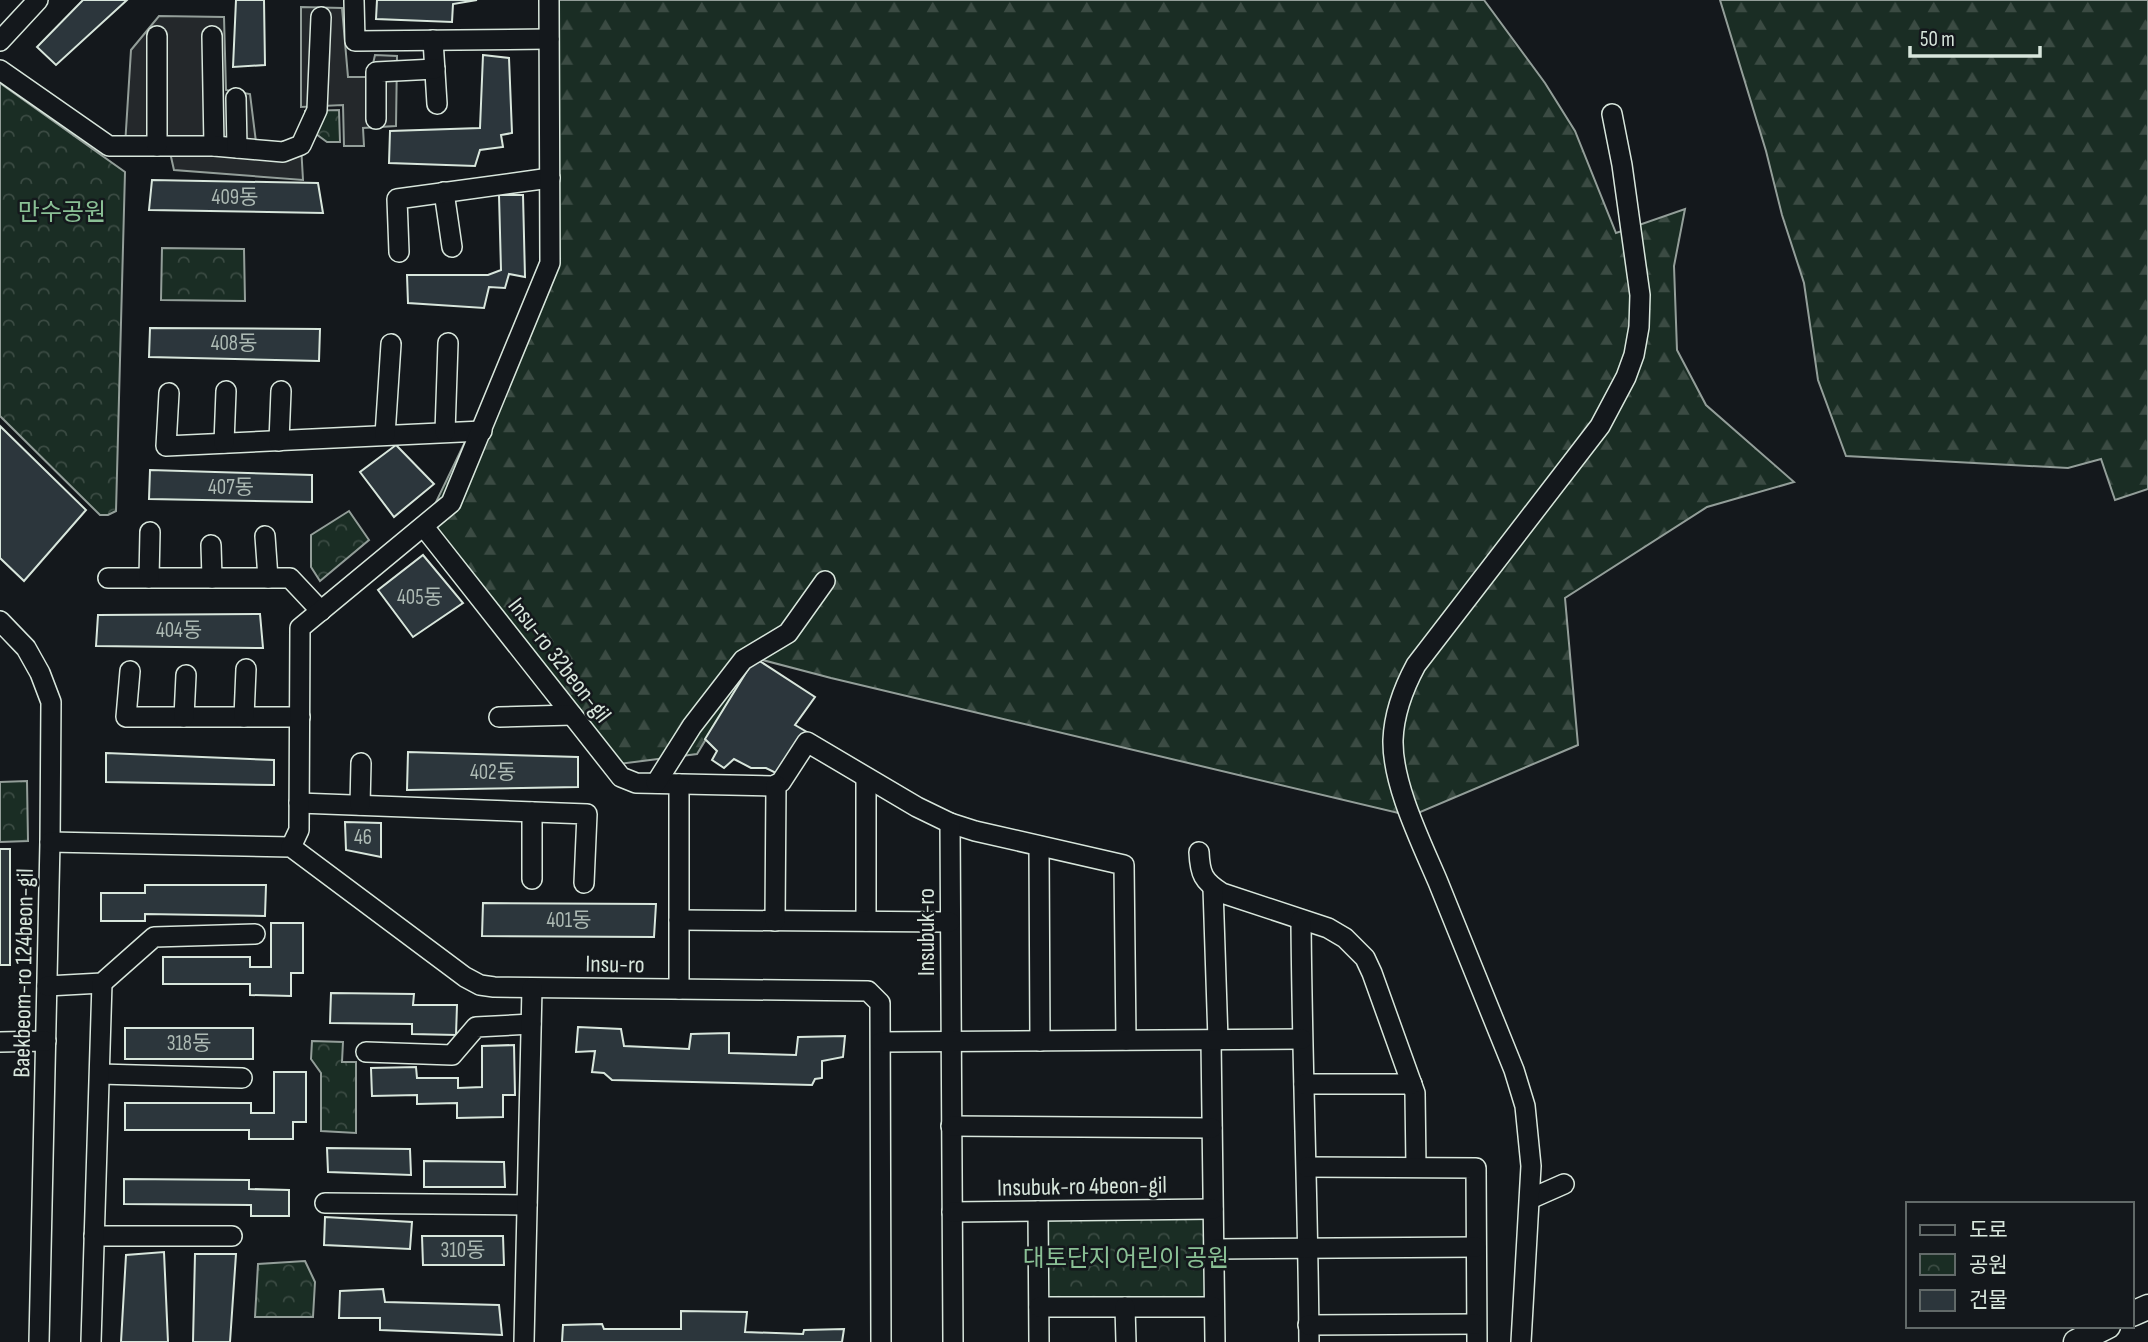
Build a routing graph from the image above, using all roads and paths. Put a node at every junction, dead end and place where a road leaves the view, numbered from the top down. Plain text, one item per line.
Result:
1 (38, 0) edge
2 (549, 0) edge
3 (354, 1) edge
4 (321, 17) dead end
5 (157, 36) dead end
6 (212, 36) dead end
7 (549, 39) junction
8 (433, 40) junction
9 (0, 41) edge
10 (435, 69) junction
11 (0, 70) edge
12 (236, 98) dead end
13 (437, 104) dead end
14 (1612, 114) dead end
15 (376, 118) dead end
16 (157, 146) junction
17 (214, 146) junction
18 (237, 148) junction
19 (550, 178) junction
20 (444, 192) junction
21 (452, 247) dead end
22 (399, 252) dead end
23 (391, 344) dead end
24 (448, 344) dead end
25 (226, 391) dead end
26 (281, 391) dead end
27 (169, 393) dead end
28 (482, 431) junction
29 (445, 432) junction
30 (385, 436) junction
31 (279, 441) junction
32 (224, 443) junction
33 (424, 527) junction
34 (150, 532) dead end
35 (265, 537) dead end
36 (211, 545) dead end
37 (293, 566) dead end
38 (108, 578) dead end
39 (149, 578) junction
40 (212, 578) junction
41 (268, 578) junction
42 (825, 581) dead end
43 (323, 607) junction
44 (0, 621) edge
45 (246, 669) dead end
46 (130, 671) dead end
47 (186, 675) dead end
48 (572, 715) junction
49 (184, 717) junction
50 (244, 717) junction
51 (300, 717) junction
52 (499, 717) dead end
53 (361, 763) dead end
54 (866, 778) junction
55 (656, 783) junction
56 (679, 784) junction
57 (776, 785) junction
58 (299, 803) junction
59 (360, 805) junction
60 (531, 812) junction
61 (950, 823) junction
62 (51, 842) junction
63 (1039, 846) junction
64 (291, 847) junction
65 (1199, 852) dead end
66 (532, 879) dead end
67 (584, 883) dead end
68 (1213, 888) junction
69 (679, 920) junction
70 (1301, 920) junction
71 (775, 921) junction
72 (866, 921) junction
73 (950, 922) junction
74 (255, 934) dead end
75 (103, 983) junction
76 (47, 986) junction
77 (532, 988) junction
78 (679, 989) junction
79 (531, 1024) junction
80 (1302, 1039) junction
81 (1214, 1040) junction
82 (46, 1041) junction
83 (1040, 1041) junction
84 (1126, 1041) junction
85 (0, 1042) edge
86 (881, 1042) junction
87 (950, 1042) junction
88 (366, 1052) dead end
89 (100, 1074) junction
90 (242, 1078) dead end
91 (1304, 1084) junction
92 (1412, 1084) junction
93 (951, 1126) junction
94 (1212, 1128) junction
95 (1307, 1167) junction
96 (1416, 1167) junction
97 (1564, 1184) dead end
98 (1530, 1199) junction
99 (325, 1203) dead end
100 (527, 1205) junction
101 (1213, 1209) junction
102 (1038, 1211) junction
103 (952, 1212) junction
104 (94, 1236) junction
105 (232, 1236) dead end
106 (1476, 1247) junction
107 (1214, 1249) junction
108 (1308, 1249) junction
109 (1039, 1307) junction
110 (1125, 1307) junction
111 (1214, 1307) junction
112 (2104, 1328) edge
113 (1308, 1333) edge
114 (1476, 1333) edge
115 (39, 1342) edge
116 (91, 1342) edge
117 (524, 1342) edge
118 (881, 1342) edge
119 (953, 1342) edge
120 (1039, 1342) edge
121 (1126, 1342) edge
122 (1215, 1342) edge
123 (1521, 1342) edge
124 (2076, 1342) edge

1 - 9 street
2 - 7 street
3 - 8 street
4 - 18 street
5 - 16 street
6 - 17 street
7 - 8 street
7 - 19 street
8 - 10 street
10 - 13 street
10 - 15 street
11 - 16 street
12 - 18 street
14 - 98 street
16 - 17 street
17 - 18 street
19 - 20 street
19 - 28 street
20 - 21 street
20 - 22 street
23 - 30 street
24 - 29 street
25 - 32 street
26 - 31 street
27 - 32 street
28 - 29 street
28 - 33 street
29 - 30 street
30 - 31 street
31 - 32 street
33 - 43 street
33 - 48 street, Insu-ro 32beon-gil
34 - 39 street
35 - 41 street
36 - 40 street
37 - 43 street
38 - 39 street
39 - 40 street
40 - 41 street
41 - 43 street
42 - 55 street
43 - 51 street
44 - 62 street, Baekbeom-ro 124beon-gil
45 - 50 street
46 - 49 street
47 - 49 street
48 - 52 street
48 - 55 street, Insu-ro 32beon-gil
49 - 50 street
50 - 51 street
51 - 58 street
53 - 59 street
54 - 57 street
54 - 61 street
54 - 72 street
55 - 56 street, Insu-ro 32beon-gil
56 - 57 street, Insu-ro 32beon-gil
56 - 69 street
57 - 71 street
58 - 59 street
58 - 64 street
59 - 60 street
60 - 66 street
60 - 67 street
61 - 63 street
61 - 73 street, Insubuk-ro
62 - 64 street
62 - 76 street, Baekbeom-ro 124beon-gil
63 - 83 street
63 - 84 street
64 - 77 street, Insu-ro
65 - 68 street
68 - 70 street
68 - 81 street
69 - 71 street
69 - 78 street
70 - 80 street
70 - 92 street
71 - 72 street
72 - 73 street
73 - 87 street, Insubuk-ro
74 - 75 street
75 - 76 street
75 - 89 street
76 - 82 street, Baekbeom-ro 124beon-gil
77 - 78 street, Insu-ro
77 - 79 street
78 - 86 street, Insu-ro
79 - 88 street
79 - 100 street
80 - 81 street
80 - 91 street
81 - 84 street
81 - 94 street
82 - 85 street
82 - 115 street, Baekbeom-ro 124beon-gil
83 - 84 street
83 - 87 street
86 - 87 street
86 - 118 street, Insu-ro
87 - 93 street
89 - 90 street
89 - 104 street
91 - 92 street
91 - 95 street
92 - 96 street
93 - 94 street
93 - 103 street
94 - 101 street
95 - 96 street
95 - 108 street
96 - 106 street
97 - 98 street
98 - 123 street
99 - 100 street
100 - 117 street
101 - 102 street, Insubuk-ro 4beon-gil
101 - 107 street
102 - 103 street, Insubuk-ro 4beon-gil
102 - 109 street
103 - 119 street
104 - 105 street
104 - 116 street
106 - 108 street
106 - 114 street
107 - 108 street
107 - 111 street
108 - 113 street
109 - 110 street
109 - 120 street
110 - 111 street
110 - 121 street
111 - 122 street
112 - 124 main road
113 - 114 street

